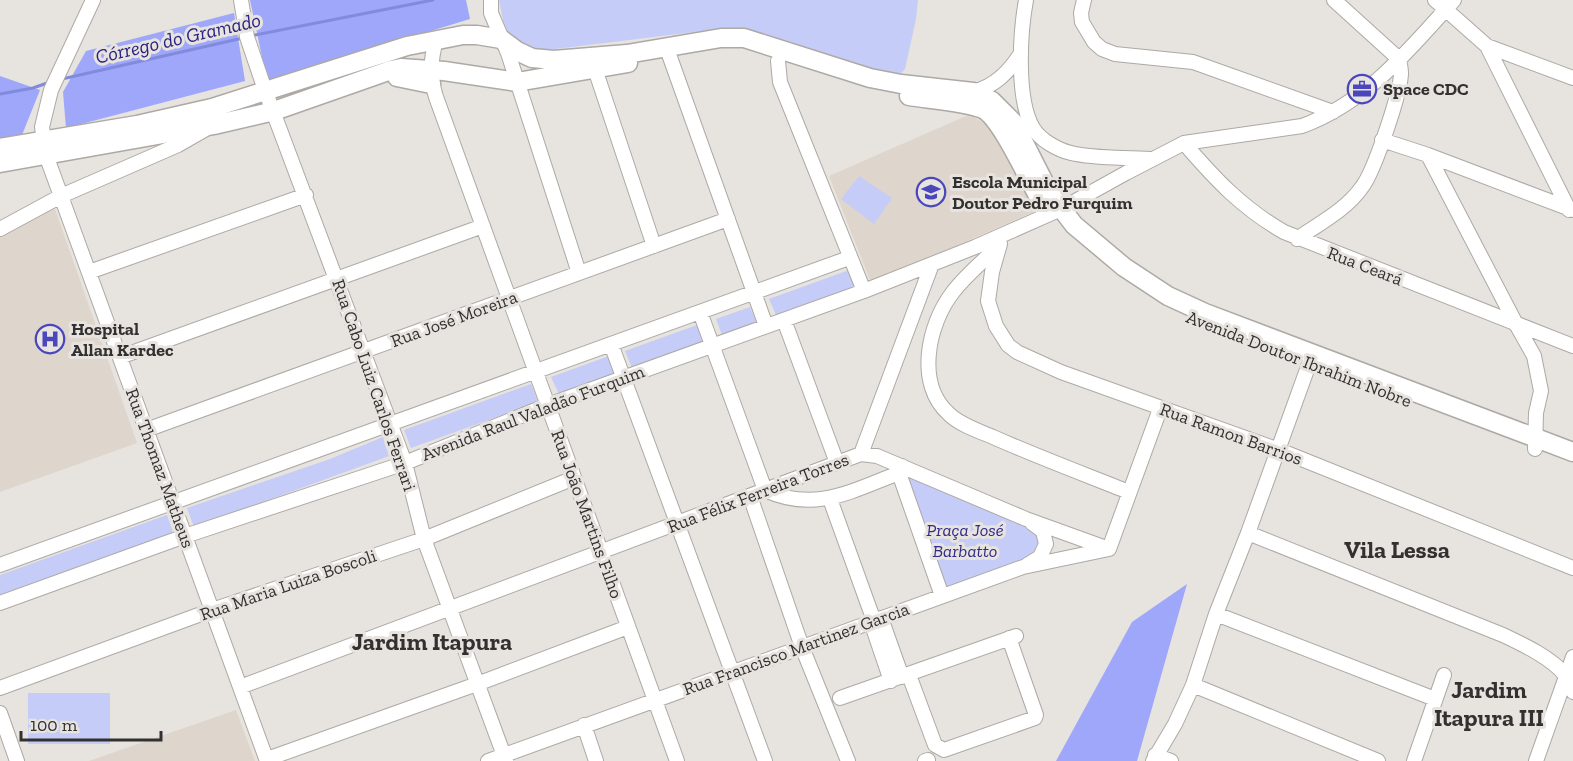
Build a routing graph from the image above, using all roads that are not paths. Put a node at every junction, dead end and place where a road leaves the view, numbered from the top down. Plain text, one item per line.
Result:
1 (93, 0) edge
2 (241, 0) edge
3 (491, 0) edge
4 (1026, 0) edge
5 (1084, 0) edge
6 (1334, 0) edge
7 (1435, 0) edge
8 (1450, 5) edge
9 (501, 39) junction
10 (436, 42) junction
11 (1487, 46) junction
12 (668, 51) junction
13 (1021, 53) junction
14 (1399, 59) junction
15 (778, 61) junction
16 (592, 63) junction
17 (1573, 78) edge
18 (436, 81) junction
19 (517, 82) junction
20 (265, 90) junction
21 (968, 96) junction
22 (274, 111) junction
23 (1334, 112) junction
24 (999, 115) junction
25 (213, 117) junction
26 (1028, 135) junction
27 (1382, 140) junction
28 (1184, 143) junction
29 (0, 148) edge
30 (45, 148) junction
31 (1428, 155) junction
32 (1152, 159) junction
33 (0, 163) edge
34 (306, 195) junction
35 (61, 196) junction
36 (1055, 211) junction
37 (1571, 212) edge
38 (728, 219) junction
39 (483, 226) junction
40 (0, 229) edge
41 (1013, 230) junction
42 (1297, 239) junction
43 (1000, 244) junction
44 (654, 246) junction
45 (849, 258) junction
46 (932, 264) junction
47 (976, 268) junction
48 (89, 272) junction
49 (579, 273) junction
50 (337, 280) junction
51 (864, 291) junction
52 (754, 293) junction
53 (509, 299) junction
54 (988, 301) junction
55 (700, 312) junction
56 (784, 320) junction
57 (1516, 324) junction
58 (766, 326) junction
59 (611, 344) junction
60 (712, 346) junction
61 (1573, 346) edge
62 (363, 352) junction
63 (120, 357) junction
64 (1311, 359) junction
65 (535, 371) junction
66 (623, 378) junction
67 (548, 405) junction
68 (1160, 408) junction
69 (390, 423) junction
70 (147, 430) junction
71 (1536, 443) junction
72 (1279, 450) junction
73 (1573, 452) edge
74 (861, 454) junction
75 (405, 463) junction
76 (837, 463) junction
77 (1573, 463) edge
78 (900, 470) junction
79 (574, 478) junction
80 (765, 490) junction
81 (1129, 492) junction
82 (750, 496) junction
83 (830, 499) junction
84 (173, 502) junction
85 (1026, 519) junction
86 (677, 523) junction
87 (1248, 533) junction
88 (185, 536) junction
89 (424, 540) junction
90 (1109, 549) junction
91 (601, 552) junction
92 (0, 565) edge
93 (1023, 567) junction
94 (1573, 568) edge
95 (942, 596) junction
96 (0, 603) edge
97 (450, 609) junction
98 (212, 610) junction
99 (1216, 614) junction
100 (876, 620) junction
101 (628, 627) junction
102 (802, 647) junction
103 (1573, 657) edge
104 (732, 672) junction
105 (1444, 675) dead end
106 (1566, 676) junction
107 (901, 678) junction
108 (477, 684) junction
109 (1193, 686) junction
110 (240, 687) junction
111 (0, 688) edge
112 (1573, 692) edge
113 (840, 698) dead end
114 (655, 699) junction
115 (1435, 699) junction
116 (0, 713) edge
117 (584, 725) junction
118 (505, 758) edge
119 (1154, 758) edge
120 (1359, 758) edge
121 (267, 760) edge
122 (17, 761) edge
123 (488, 761) edge
124 (596, 761) edge
125 (677, 761) edge
126 (765, 761) edge
127 (848, 761) edge
128 (1171, 761) edge
129 (1378, 761) edge
130 (1414, 761) edge
131 (1536, 761) edge

1 - 30 street
2 - 20 street, Rua Cabo Luiz Carlos Ferrari
3 - 9 street
4 - 13 street
5 - 23 street
6 - 14 street
7 - 8 street
8 - 11 street
8 - 14 street, Avenida Raul Valadão Furquim
9 - 10 main road
9 - 16 main road
9 - 19 street
10 - 18 street
10 - 20 main road
11 - 17 street
11 - 37 street
12 - 15 main road
12 - 16 main road
12 - 21 main road
12 - 38 street
13 - 21 street
13 - 26 street
14 - 23 street, Avenida Raul Valadão Furquim
14 - 27 street
15 - 21 main road
15 - 45 street
16 - 19 main road
16 - 44 street
18 - 19 main road
18 - 22 main road
18 - 39 street, Rua João Martins Filho
19 - 49 street
20 - 22 street, Rua Cabo Luiz Carlos Ferrari
20 - 25 main road
21 - 24 main road
22 - 25 main road
22 - 34 street, Rua Cabo Luiz Carlos Ferrari
23 - 28 street, Avenida Raul Valadão Furquim
24 - 26 main road
24 - 36 main road
25 - 30 main road
25 - 35 street
26 - 32 street
26 - 36 main road
27 - 31 street
27 - 42 street
28 - 32 street, Avenida Raul Valadão Furquim
28 - 42 street, Rua Ceará
29 - 30 main road
30 - 33 main road
30 - 35 street, Rua Thomaz Matheus
31 - 37 street
31 - 57 street
32 - 36 street, Avenida Raul Valadão Furquim
34 - 48 street
34 - 50 street, Rua Cabo Luiz Carlos Ferrari
35 - 40 street
35 - 48 street, Rua Thomaz Matheus
36 - 41 street, Avenida Raul Valadão Furquim
36 - 64 main road, Avenida Doutor Ibrahim Nobre
38 - 44 street, Rua José Moreira
38 - 52 street
39 - 50 street
39 - 53 street, Rua João Martins Filho
41 - 43 street, Rua Ramon Barrios
41 - 46 street, Avenida Raul Valadão Furquim
42 - 57 street, Rua Ceará
43 - 47 street
43 - 54 street, Rua Ramon Barrios
44 - 49 street, Rua José Moreira
45 - 51 street
45 - 52 street, Avenida Raul Valadão Furquim
46 - 51 street, Avenida Raul Valadão Furquim
46 - 74 street, Rua Félix Ferreira Torres
47 - 54 street
47 - 81 street
48 - 63 street, Rua Thomaz Matheus
49 - 53 street, Rua José Moreira
50 - 62 street, Rua Cabo Luiz Carlos Ferrari
50 - 63 street
51 - 56 street, Avenida Raul Valadão Furquim
52 - 55 street, Avenida Raul Valadão Furquim
52 - 58 street
53 - 62 street, Rua José Moreira
53 - 65 street, Rua João Martins Filho
54 - 68 street, Rua Ramon Barrios
55 - 59 street, Avenida Raul Valadão Furquim
55 - 60 street
56 - 58 street, Avenida Raul Valadão Furquim
56 - 76 street
57 - 61 street, Rua Ceará
57 - 71 street
58 - 60 street, Avenida Raul Valadão Furquim
59 - 65 street, Avenida Raul Valadão Furquim
59 - 66 street
60 - 66 street, Avenida Raul Valadão Furquim
60 - 80 street
62 - 69 street, Rua Cabo Luiz Carlos Ferrari
62 - 70 street, Rua José Moreira
63 - 70 street, Rua Thomaz Matheus
64 - 71 main road, Avenida Doutor Ibrahim Nobre
64 - 72 street
65 - 67 street, Rua João Martins Filho
65 - 69 street, Avenida Raul Valadão Furquim
66 - 67 street, Avenida Raul Valadão Furquim
66 - 86 street
67 - 75 street, Avenida Raul Valadão Furquim
67 - 79 street, Rua João Martins Filho
68 - 72 street, Rua Ramon Barrios
68 - 81 street
69 - 75 street, Rua Cabo Luiz Carlos Ferrari
69 - 84 street, Avenida Raul Valadão Furquim
70 - 84 street, Rua Thomaz Matheus
71 - 73 main road, Avenida Doutor Ibrahim Nobre
71 - 77 main road, Avenida Doutor Ibrahim Nobre
72 - 87 street
72 - 94 street, Rua Ramon Barrios
74 - 76 street, Rua Félix Ferreira Torres
74 - 78 street
75 - 88 street, Avenida Raul Valadão Furquim
75 - 89 street, Rua Cabo Luiz Carlos Ferrari
76 - 80 street, Rua Félix Ferreira Torres
78 - 83 street
78 - 85 street
78 - 95 street
79 - 89 street, Rua Maria Luiza Boscoli
79 - 91 street, Rua João Martins Filho
80 - 82 street, Rua Félix Ferreira Torres
80 - 83 street
81 - 90 street
82 - 86 street, Rua Félix Ferreira Torres
82 - 102 street
83 - 100 street
84 - 88 street, Rua Thomaz Matheus
84 - 92 street, Avenida Raul Valadão Furquim
85 - 90 street
85 - 93 street
86 - 91 street, Rua Félix Ferreira Torres
86 - 104 street
87 - 99 street
87 - 106 street
88 - 96 street, Avenida Raul Valadão Furquim
88 - 98 street, Rua Thomaz Matheus
89 - 97 street, Rua Cabo Luiz Carlos Ferrari
89 - 98 street, Rua Maria Luiza Boscoli
90 - 93 street, Rua Francisco Martinez Garcia
91 - 97 street, Rua Félix Ferreira Torres
91 - 101 street, Rua João Martins Filho
93 - 95 street, Rua Francisco Martinez Garcia
95 - 100 street, Rua Francisco Martinez Garcia
97 - 108 street, Rua Cabo Luiz Carlos Ferrari
97 - 110 street, Rua Félix Ferreira Torres
98 - 110 street, Rua Thomaz Matheus
98 - 111 street, Rua Maria Luiza Boscoli
99 - 109 street
99 - 115 street
100 - 102 street, Rua Francisco Martinez Garcia
100 - 107 street
101 - 108 street
101 - 114 street, Rua João Martins Filho
102 - 104 street, Rua Francisco Martinez Garcia
102 - 127 street
103 - 106 street
104 - 114 street, Rua Francisco Martinez Garcia
104 - 126 street
105 - 115 street
106 - 112 street
106 - 131 street
107 - 107 street
107 - 113 street
108 - 118 street, Rua Cabo Luiz Carlos Ferrari
108 - 121 street
109 - 119 street
109 - 120 street
110 - 121 street, Rua Thomaz Matheus
114 - 117 street, Rua Francisco Martinez Garcia
114 - 125 street, Rua João Martins Filho
115 - 130 street
116 - 122 street
117 - 118 street, Rua Francisco Martinez Garcia
117 - 124 street
118 - 123 street, Rua Francisco Martinez Garcia
119 - 128 street
120 - 129 street

